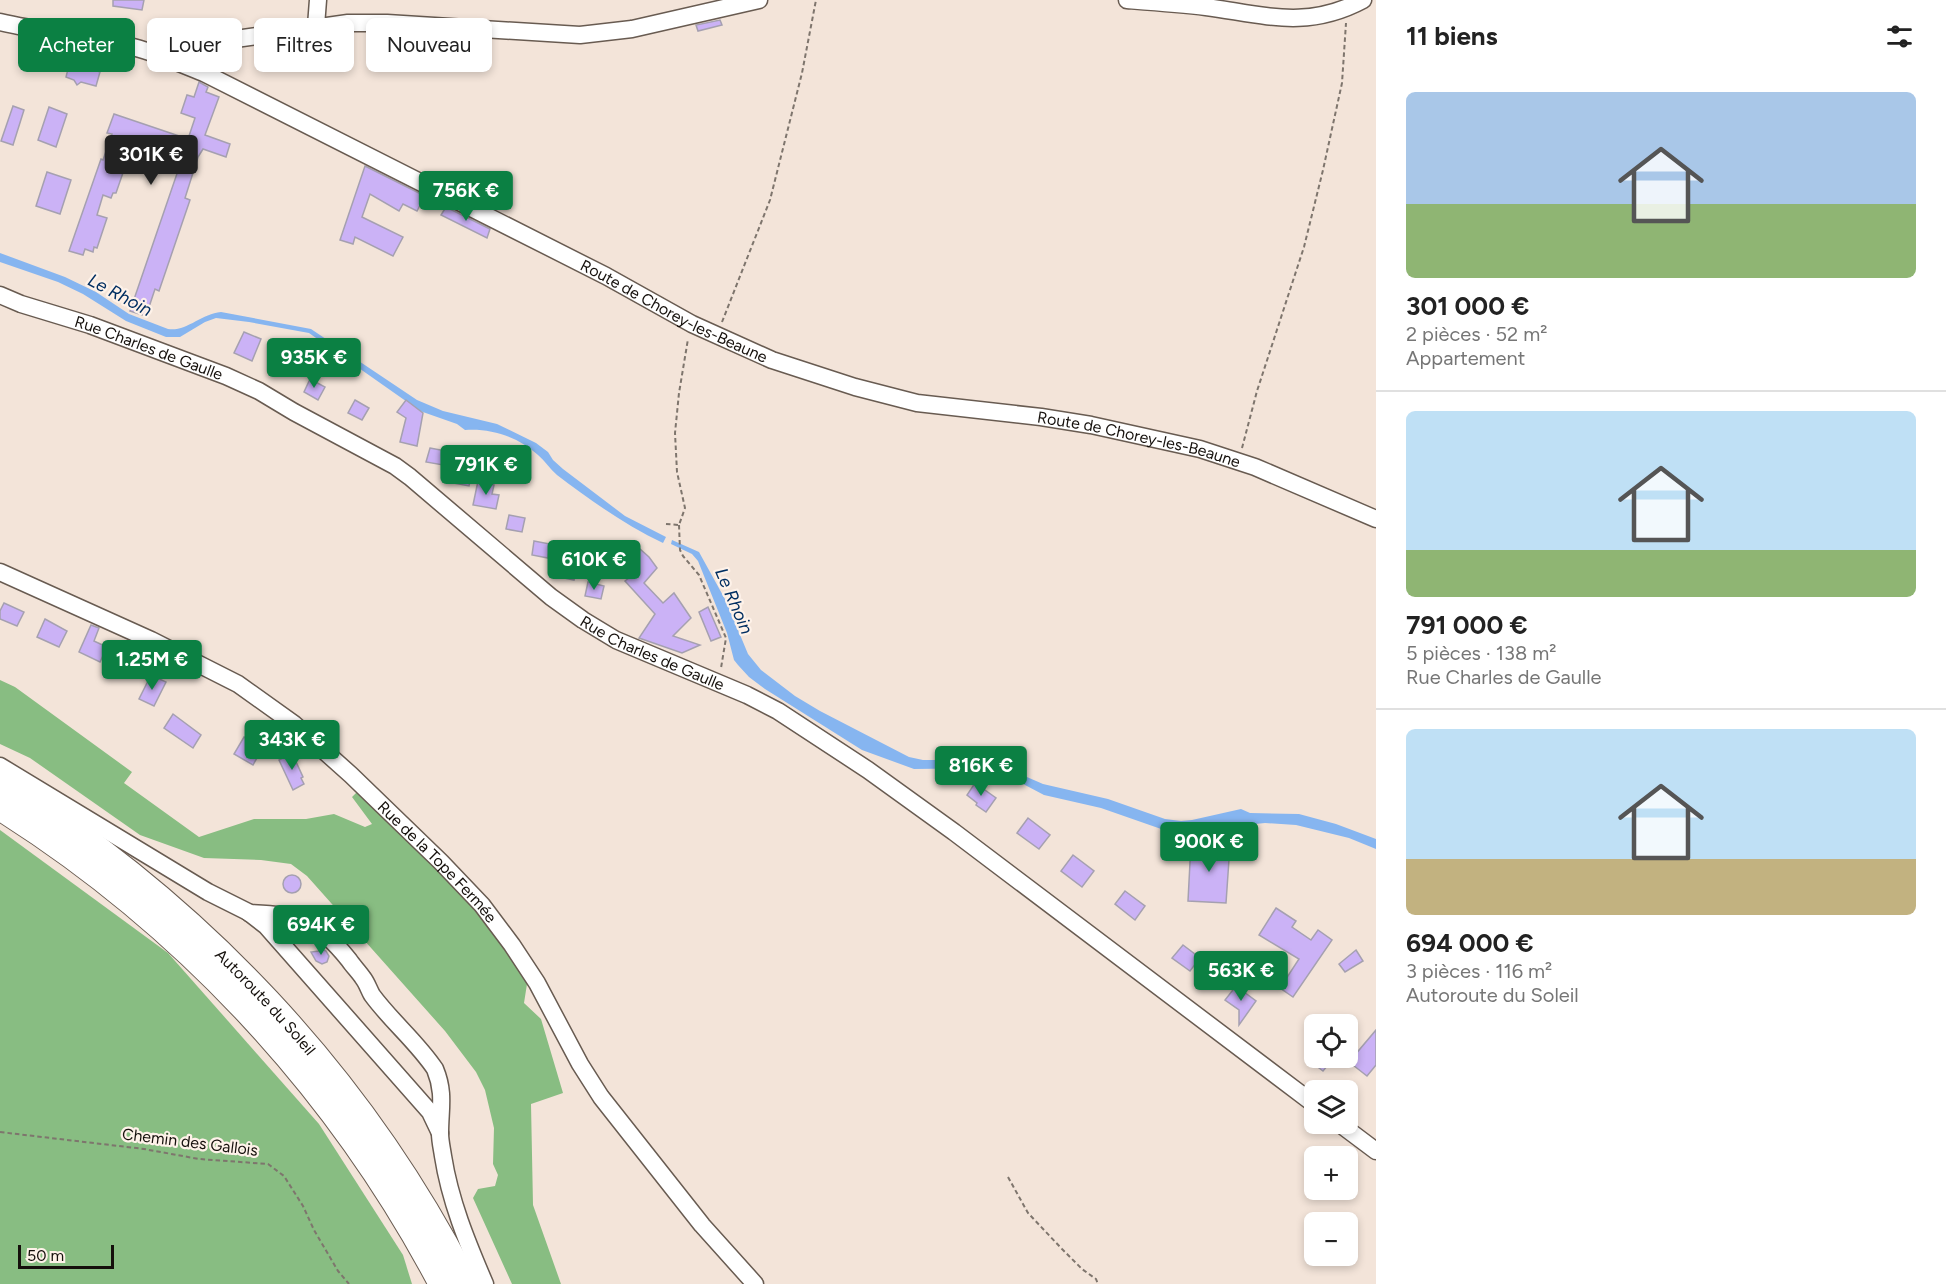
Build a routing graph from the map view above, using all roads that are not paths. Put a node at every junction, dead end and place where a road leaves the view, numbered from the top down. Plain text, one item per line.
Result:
1 (318, 0) edge
2 (758, 0) edge
3 (1127, 0) edge
4 (1364, 0) edge
5 (317, 18) edge
6 (0, 22) edge
7 (354, 23) edge
8 (147, 52) edge
9 (199, 72) edge
10 (0, 295) edge
11 (1376, 519) edge
12 (0, 572) edge
13 (0, 766) edge
14 (0, 782) edge
15 (0, 807) edge
16 (248, 912) junction
17 (1304, 1096) edge
18 (440, 1133) junction
19 (1353, 1134) edge
20 (1376, 1151) edge
21 (442, 1284) edge
22 (466, 1284) edge
23 (485, 1284) edge
24 (755, 1284) edge

1 - 5 street
2 - 7 street
3 - 4 street
6 - 8 street, Route de Chorey-les-Beaune
9 - 11 street, Route de Chorey-les-Beaune
10 - 17 street, Rue Charles de Gaulle
12 - 24 street, Rue de la Tope Fermée
13 - 16 street
14 - 22 highway, Autoroute du Soleil
15 - 21 highway, Autoroute du Soleil
16 - 18 street
16 - 18 street
18 - 23 street
19 - 20 street

